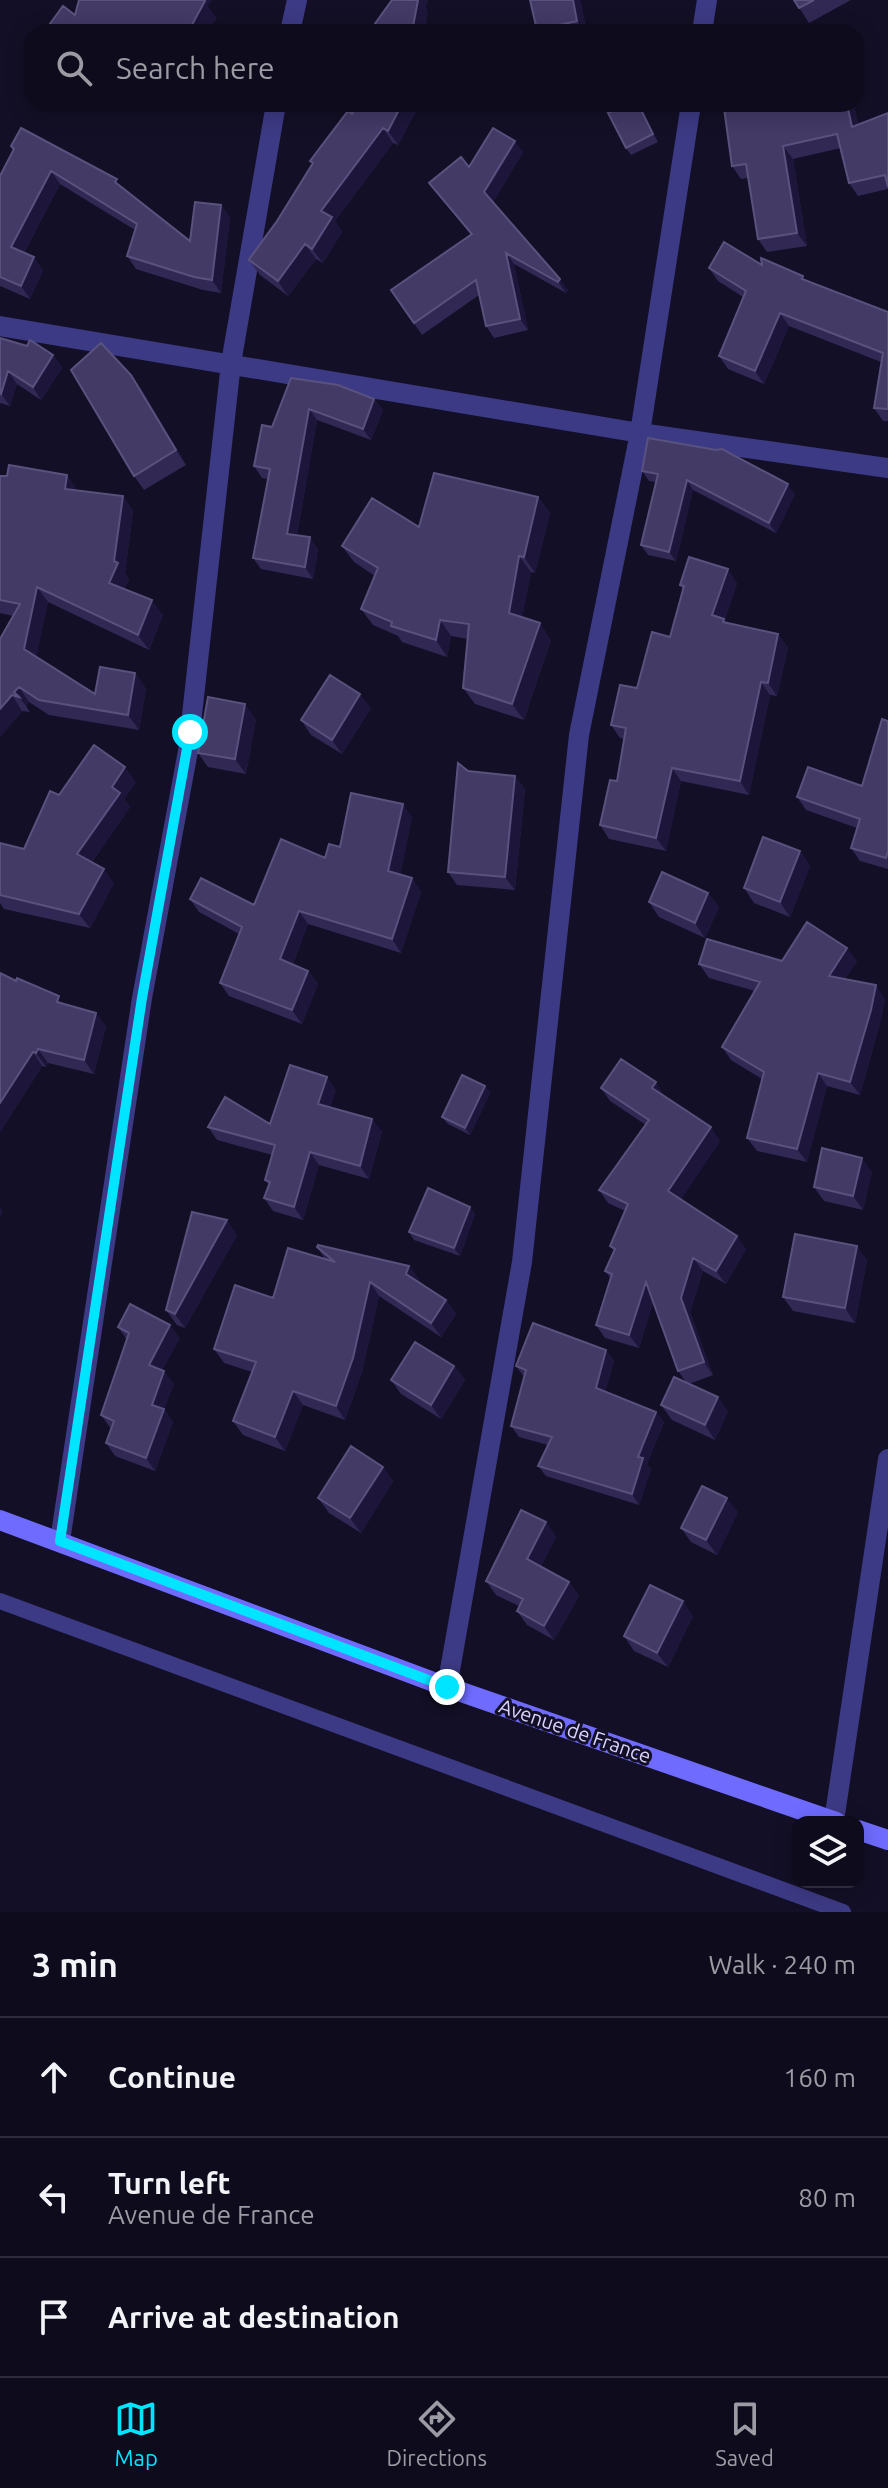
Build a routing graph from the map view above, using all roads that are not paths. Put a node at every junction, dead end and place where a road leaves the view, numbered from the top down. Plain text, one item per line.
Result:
1 (297, 0) edge
2 (707, 0) edge
3 (292, 24) edge
4 (703, 24) edge
5 (275, 112) edge
6 (690, 112) edge
7 (0, 326) edge
8 (231, 363) junction
9 (640, 433) junction
10 (888, 468) edge
11 (888, 1459) edge
12 (0, 1520) edge
13 (60, 1541) junction
14 (0, 1601) edge
15 (447, 1687) junction
16 (818, 1816) edge
17 (836, 1816) edge
18 (864, 1832) edge
19 (888, 1840) edge
20 (843, 1912) edge

1 - 3 street
2 - 4 street
5 - 8 street
6 - 9 street
7 - 8 street
8 - 9 street
8 - 13 street
9 - 10 street
9 - 15 street
11 - 17 street
12 - 13 main road, Avenue de France
13 - 15 main road, Avenue de France
14 - 20 lane
15 - 16 main road, Avenue de France
18 - 19 main road

